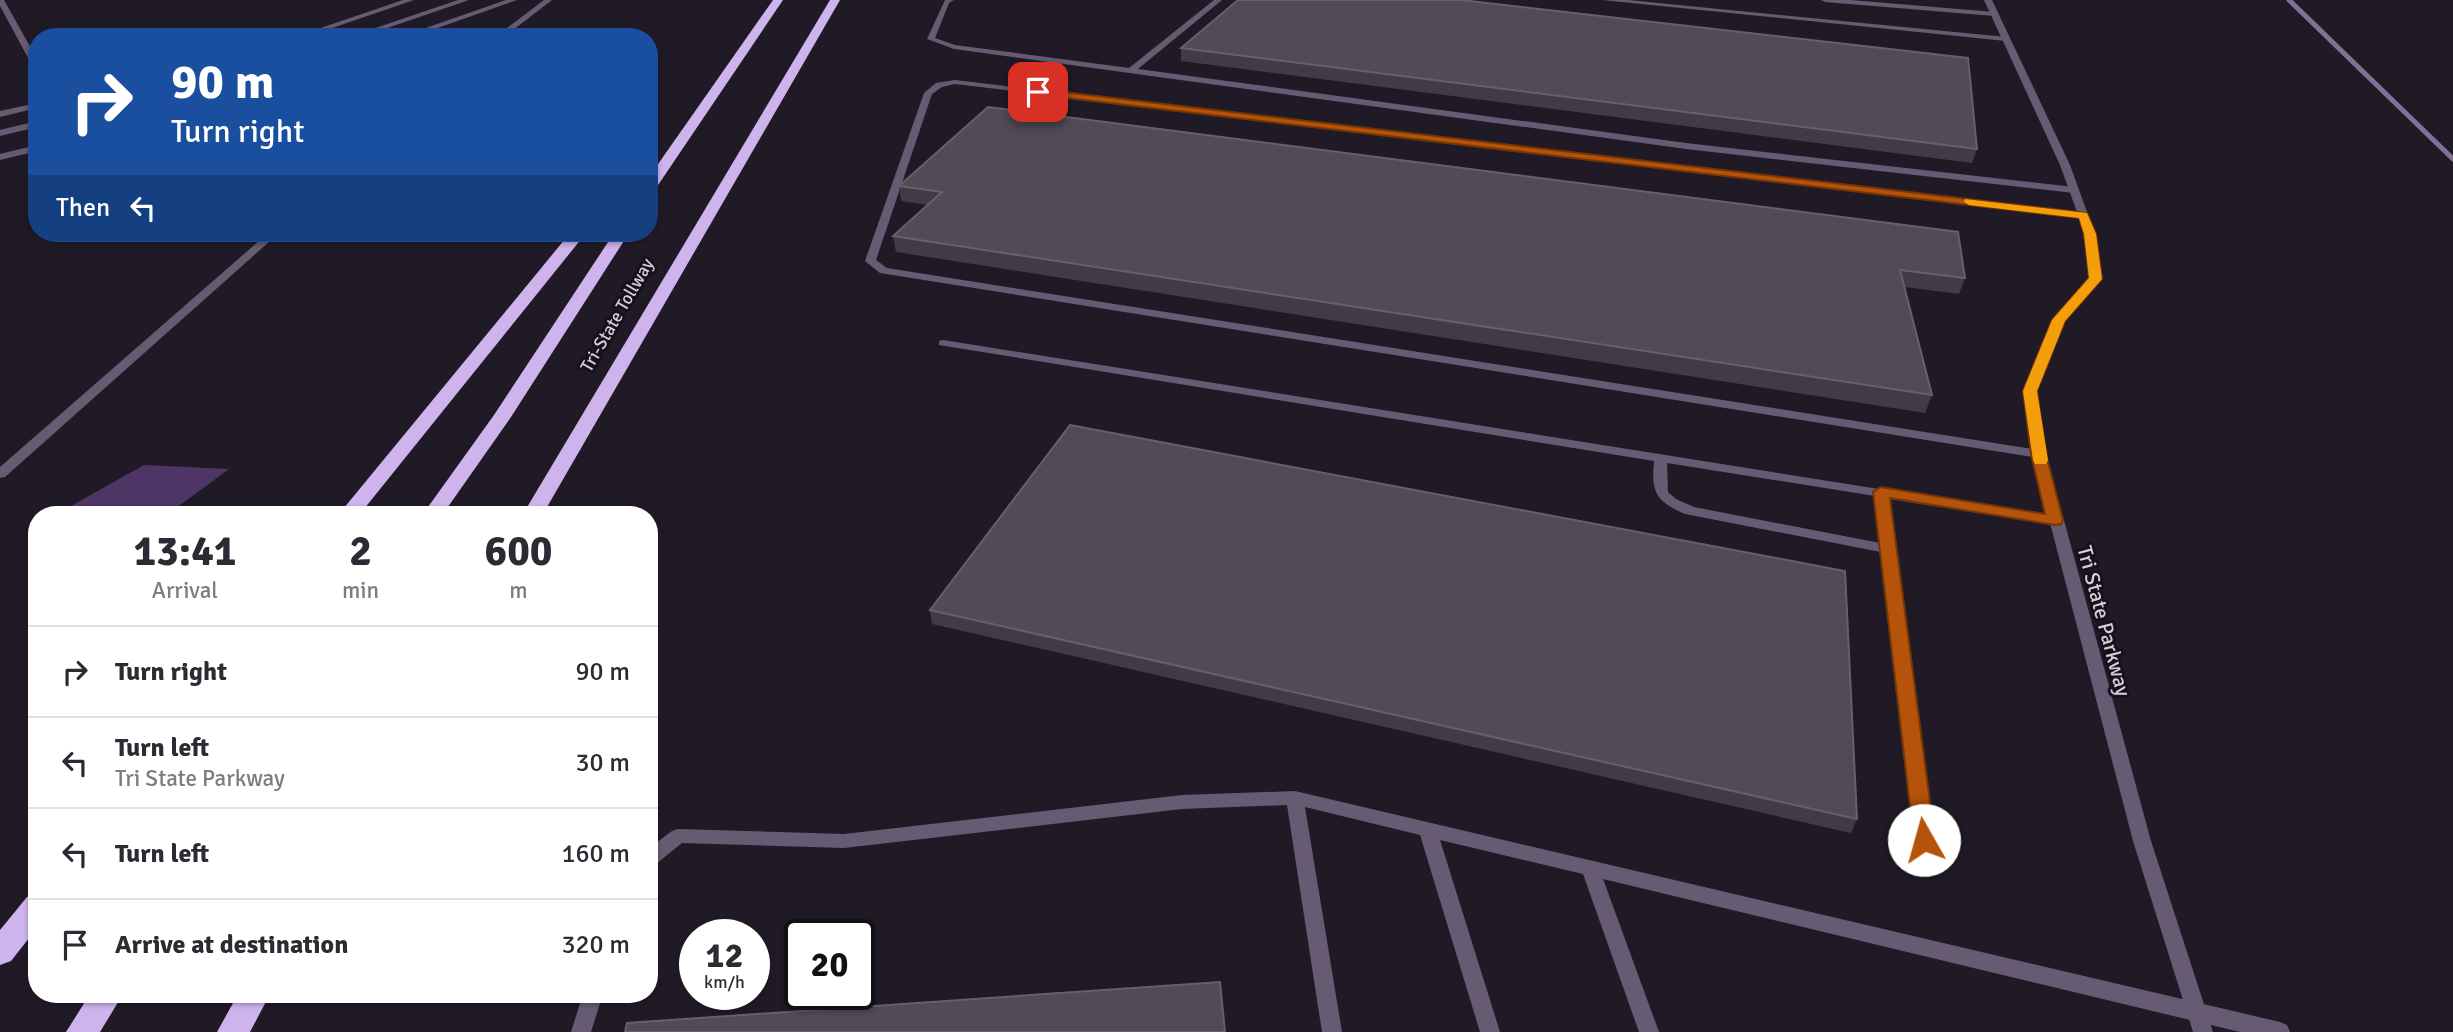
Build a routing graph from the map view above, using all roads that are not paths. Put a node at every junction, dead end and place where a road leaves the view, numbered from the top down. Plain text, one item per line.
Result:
1 (0, 0) edge
2 (410, 0) edge
3 (465, 0) edge
4 (513, 0) edge
5 (548, 0) edge
6 (778, 0) edge
7 (835, 0) edge
8 (950, 0) edge
9 (1219, 0) edge
10 (1606, 0) edge
11 (1825, 0) edge
12 (1988, 0) edge
13 (1994, 15) junction
14 (325, 28) edge
15 (380, 28) edge
16 (431, 28) edge
17 (511, 28) edge
18 (2006, 39) junction
19 (28, 51) edge
20 (1131, 71) junction
21 (28, 107) edge
22 (0, 114) edge
23 (28, 126) edge
24 (0, 133) edge
25 (678, 144) junction
26 (28, 150) edge
27 (0, 157) edge
28 (658, 157) edge
29 (658, 174) edge
30 (2074, 190) junction
31 (2083, 215) junction
32 (264, 242) edge
33 (571, 242) edge
34 (615, 242) edge
35 (943, 343) dead end
36 (2039, 454) junction
37 (1661, 457) junction
38 (0, 474) edge
39 (1881, 492) junction
40 (356, 506) edge
41 (439, 506) edge
42 (538, 506) edge
43 (2055, 520) junction
44 (1888, 549) junction
45 (1295, 798) junction
46 (1427, 829) junction
47 (1924, 840) dead end
48 (658, 852) edge
49 (1590, 868) junction
50 (28, 916) edge
51 (0, 951) edge
52 (102, 1003) edge
53 (251, 1003) edge
54 (590, 1003) edge
55 (2200, 1022) edge
56 (82, 1032) edge
57 (233, 1032) edge
58 (581, 1032) edge
59 (1332, 1032) edge
60 (1490, 1032) edge
61 (1649, 1032) edge
62 (2280, 1032) edge

1 - 19 street
2 - 14 street
3 - 15 street
4 - 16 street
5 - 17 street
6 - 25 highway
7 - 42 highway, Tri-State Tollway
8 - 20 street
9 - 20 street
10 - 18 street
11 - 13 street
12 - 13 street, Tri State Parkway
13 - 18 street, Tri State Parkway
18 - 30 street, Tri State Parkway
20 - 30 street
21 - 22 street
23 - 24 street
25 - 28 highway
25 - 29 highway
26 - 27 street
30 - 31 street, Tri State Parkway
31 - 36 street, Tri State Parkway
31 - 36 street
32 - 38 street
33 - 40 highway
34 - 41 highway, Tri-State Tollway
35 - 37 street
36 - 43 street, Tri State Parkway
37 - 39 street
37 - 44 street
39 - 43 street
39 - 44 street
43 - 55 street, Tri State Parkway
44 - 47 street
45 - 46 street
45 - 48 street
45 - 59 street
46 - 49 street
46 - 60 street
49 - 55 street
49 - 61 street
50 - 51 highway
52 - 56 highway
53 - 57 highway
54 - 58 street
55 - 62 street

